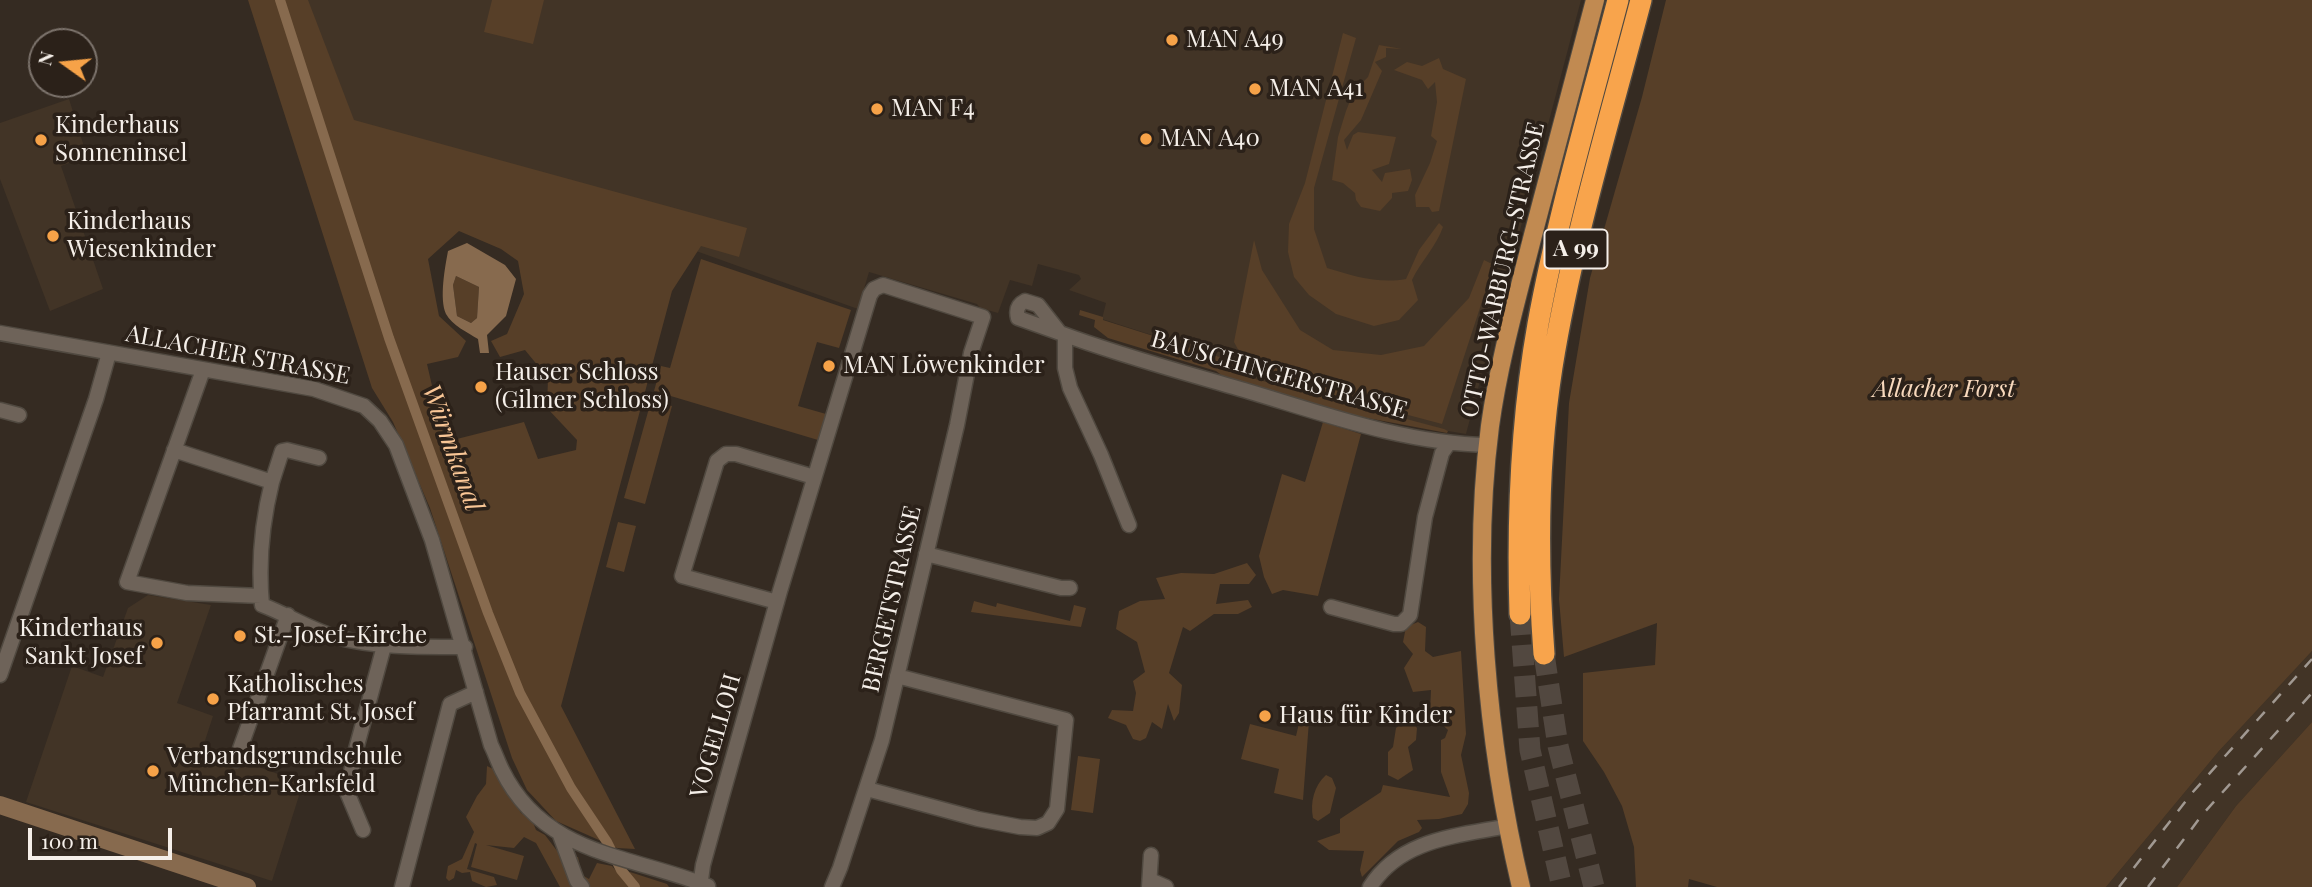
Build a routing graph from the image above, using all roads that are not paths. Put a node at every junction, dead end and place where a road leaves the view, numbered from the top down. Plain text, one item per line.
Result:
1 (1595, 0) edge
2 (1618, 0) edge
3 (1641, 0) edge
4 (983, 317) joint
5 (0, 333) edge
6 (109, 353) junction
7 (203, 370) junction
8 (0, 410) edge
9 (19, 415) dead end
10 (1449, 443) junction
11 (1488, 445) junction
12 (174, 450) junction
13 (319, 458) dead end
14 (814, 477) junction
15 (272, 482) junction
16 (1129, 525) dead end
17 (926, 554) junction
18 (1070, 588) dead end
19 (261, 596) junction
20 (777, 603) junction
21 (1331, 607) dead end
22 (1520, 614) tunnel mouth
23 (288, 615) junction
24 (384, 646) junction
25 (464, 647) junction
26 (1544, 654) tunnel mouth
27 (0, 675) edge
28 (897, 676) junction
29 (477, 692) junction
30 (236, 760) dead end
31 (867, 789) junction
32 (1508, 826) junction
33 (363, 830) dead end
34 (560, 835) junction
35 (1151, 855) dead end
36 (1150, 883) edge
37 (703, 886) edge
38 (401, 887) edge
39 (582, 887) edge
40 (832, 887) edge
41 (1166, 887) edge
42 (1370, 887) edge
43 (1521, 887) edge

1 - 11 main road, OTTO-WARBURG-STRASSE
2 - 22 highway, A 99
3 - 26 highway, A 99
4 - 14 street, VOGELLOH
4 - 17 street, BERGETSTRASSE
5 - 6 street, ALLACHER STRASSE
6 - 7 street, ALLACHER STRASSE
6 - 27 street
7 - 12 street
7 - 25 street, ALLACHER STRASSE
8 - 9 street
10 - 11 street, BAUSCHINGERSTRASSE
10 - 16 street, BAUSCHINGERSTRASSE
10 - 21 street
11 - 32 main road, OTTO-WARBURG-STRASSE
12 - 15 street
12 - 19 street
13 - 15 street
14 - 20 street, VOGELLOH
14 - 20 street
15 - 19 street
17 - 18 street
17 - 28 street, BERGETSTRASSE
19 - 23 street
20 - 37 street, VOGELLOH
23 - 24 street
23 - 30 street
24 - 25 street
24 - 33 street
25 - 29 street, ALLACHER STRASSE
28 - 31 street, BERGETSTRASSE
28 - 31 street
29 - 34 street, ALLACHER STRASSE
29 - 38 street
31 - 40 street, BERGETSTRASSE
32 - 42 street
32 - 43 main road, OTTO-WARBURG-STRASSE
34 - 37 street, ALLACHER STRASSE
34 - 39 street, ALLACHER STRASSE
35 - 36 street
36 - 41 street

